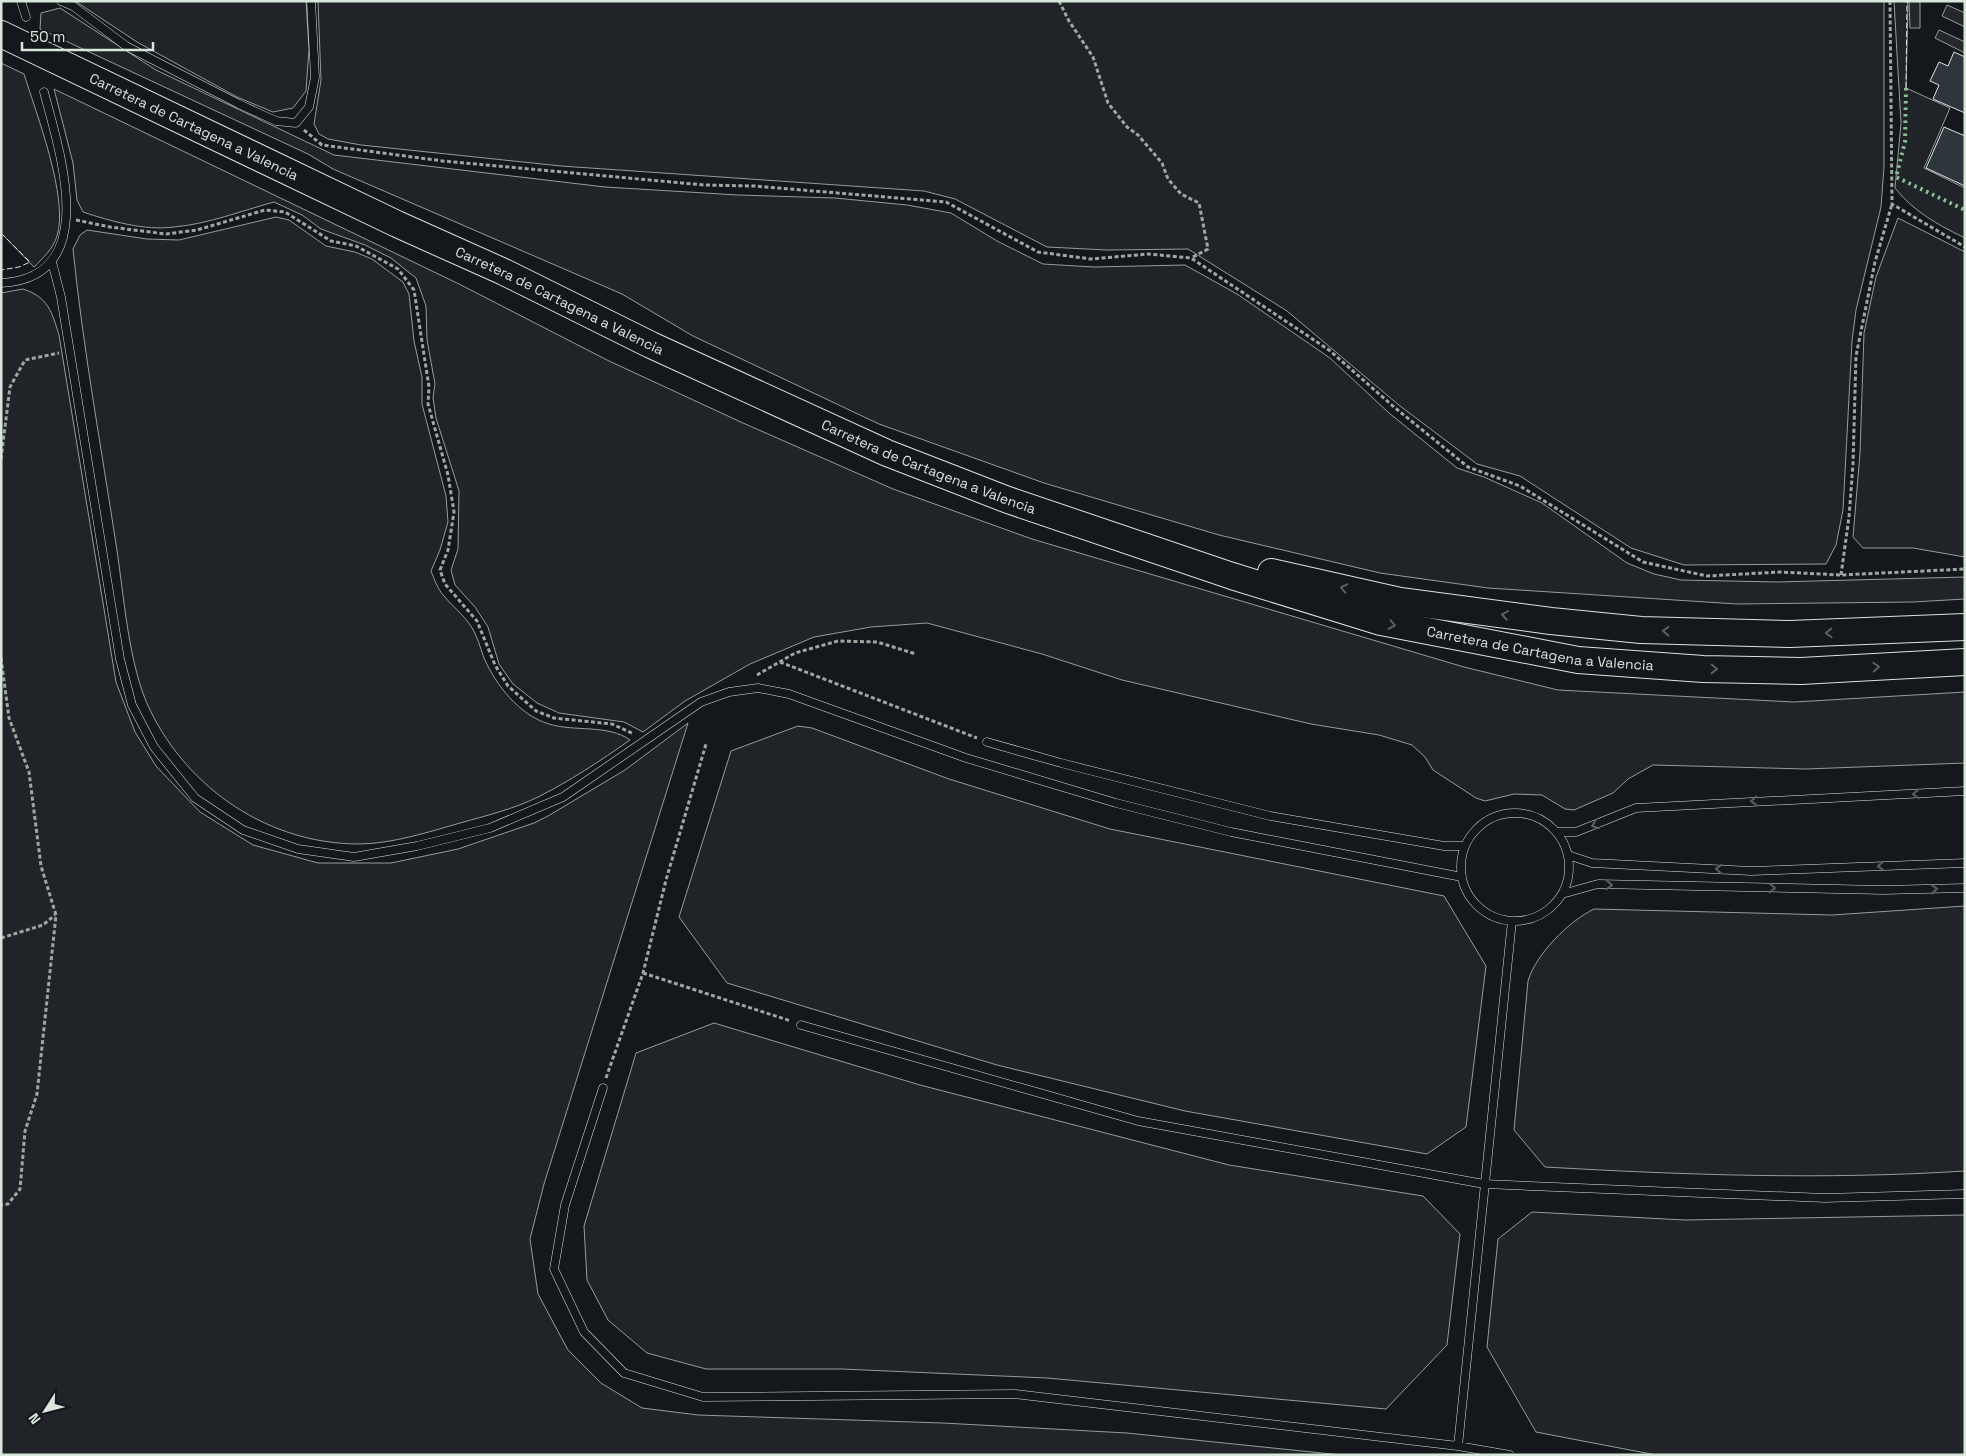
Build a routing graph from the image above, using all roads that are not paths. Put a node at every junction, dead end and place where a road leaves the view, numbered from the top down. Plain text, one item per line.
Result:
1 (21, 1) edge
2 (61, 1) edge
3 (311, 1) edge
4 (26, 17) dead end
5 (1, 34) edge
6 (44, 92) dead end
7 (52, 262) junction
8 (1, 283) edge
9 (1129, 541) junction
10 (1965, 614) edge
11 (1965, 627) edge
12 (1871, 630) junction
13 (1965, 662) edge
14 (987, 742) road end
15 (1965, 791) edge
16 (1557, 832) junction
17 (1466, 846) junction
18 (1568, 855) junction
19 (1965, 863) edge
20 (1462, 877) junction
21 (1965, 888) edge
22 (1562, 894) junction
23 (1512, 920) junction
24 (801, 1025) road end
25 (603, 1088) road end
26 (1484, 1184) junction
27 (1965, 1194) edge
28 (1458, 1446) junction
29 (1510, 1455) edge

1 - 4 lane
2 - 3 lane
5 - 9 highway, Carretera de Cartagena a Valencia
6 - 7 lane
7 - 8 lane
7 - 20 lane
12 -> 9 highway, Carretera de Cartagena a Valencia
9 -> 13 highway, Carretera de Cartagena a Valencia
10 - 12 highway
11 - 12 highway, Carretera de Cartagena a Valencia
14 - 17 lane
15 -> 16 lane
16 - 17 lane
16 - 18 lane
17 - 20 lane
19 -> 18 lane
18 - 22 lane
20 - 23 lane
22 -> 21 lane
22 - 23 lane
23 - 26 lane
24 - 26 lane
25 - 28 lane
26 - 27 lane
26 - 28 lane
28 - 29 lane

